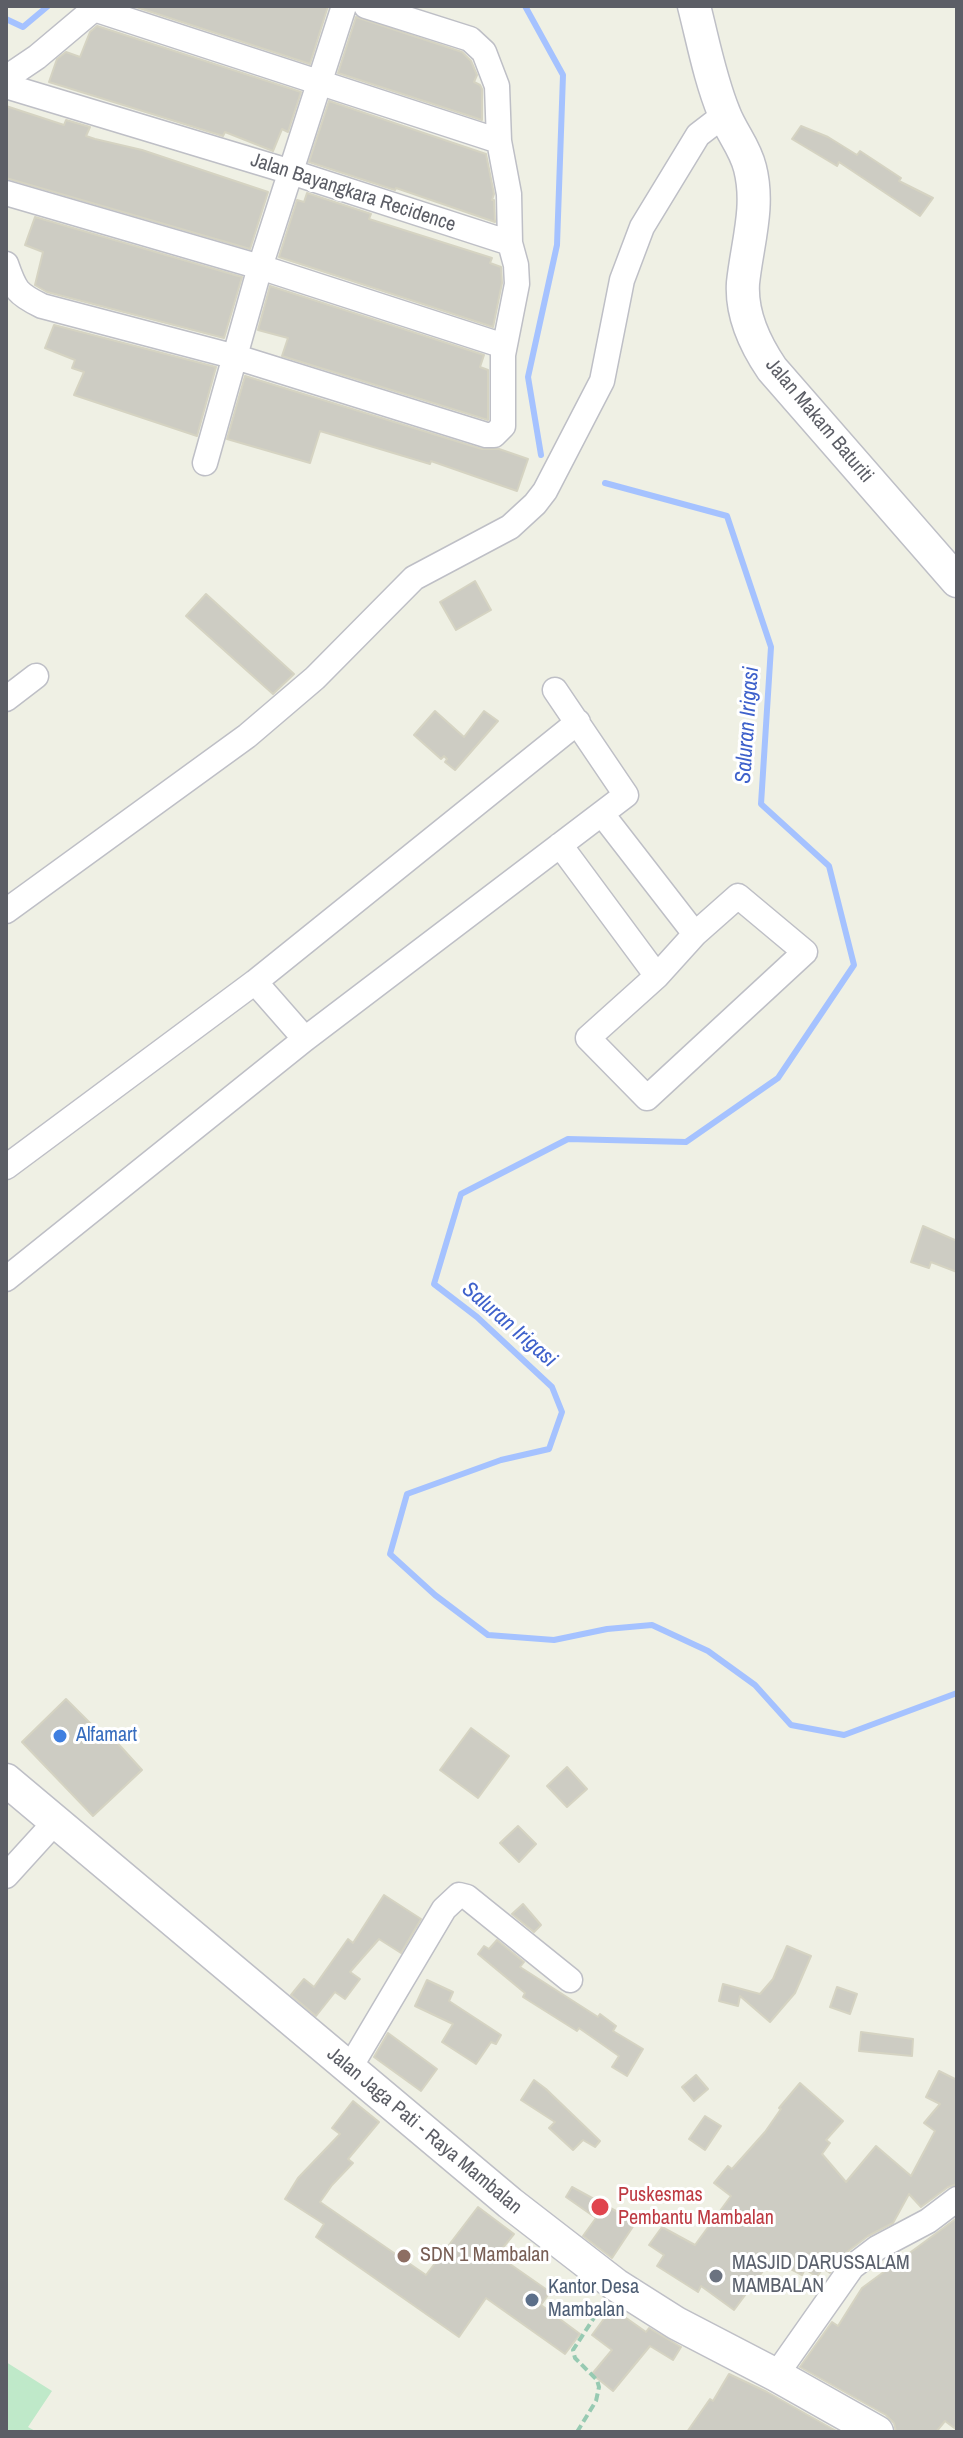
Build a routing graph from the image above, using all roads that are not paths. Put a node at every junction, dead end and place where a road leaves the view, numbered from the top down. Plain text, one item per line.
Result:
1 (344, 6) edge
2 (366, 6) edge
3 (694, 6) edge
4 (94, 8) edge
5 (6, 78) edge
6 (321, 84) junction
7 (6, 86) edge
8 (724, 115) junction
9 (499, 141) junction
10 (291, 172) junction
11 (6, 193) edge
12 (510, 243) junction
13 (6, 264) edge
14 (260, 267) junction
15 (504, 346) junction
16 (236, 357) junction
17 (205, 463) dead end
18 (957, 581) edge
19 (36, 676) dead end
20 (555, 690) dead end
21 (6, 699) edge
22 (578, 722) junction
23 (602, 814) junction
24 (560, 845) junction
25 (6, 911) edge
26 (695, 934) junction
27 (657, 976) junction
28 (255, 982) junction
29 (305, 1039) junction
30 (6, 1167) edge
31 (6, 1279) edge
32 (6, 1780) edge
33 (56, 1821) junction
34 (6, 1876) edge
35 (570, 1980) dead end
36 (349, 2069) junction
37 (957, 2199) edge
38 (776, 2375) junction
39 (877, 2432) edge

1 - 6 street
2 - 9 street
3 - 8 street, Jalan Makam Baturiti
4 - 5 street
4 - 6 street
6 - 9 street
6 - 10 street
7 - 10 street, Jalan Bayangkara Recidence
8 - 18 street, Jalan Makam Baturiti
8 - 25 street
9 - 12 street
10 - 12 street, Jalan Bayangkara Recidence
10 - 14 street
11 - 14 street
12 - 15 street
13 - 16 street
14 - 15 street
14 - 16 street
15 - 16 street
16 - 17 street
19 - 21 street
20 - 22 street
22 - 23 street
22 - 28 street
23 - 24 street
23 - 26 street
24 - 27 street
24 - 29 street
26 - 27 street
26 - 27 street
28 - 29 street
28 - 30 street
29 - 31 street
32 - 33 street, Jalan Jaga Pati - Raya Mambalan
33 - 34 street
33 - 36 street, Jalan Jaga Pati - Raya Mambalan
35 - 36 street
36 - 38 street, Jalan Jaga Pati - Raya Mambalan
37 - 38 street
38 - 39 street, Jalan Jaga Pati - Raya Mambalan

